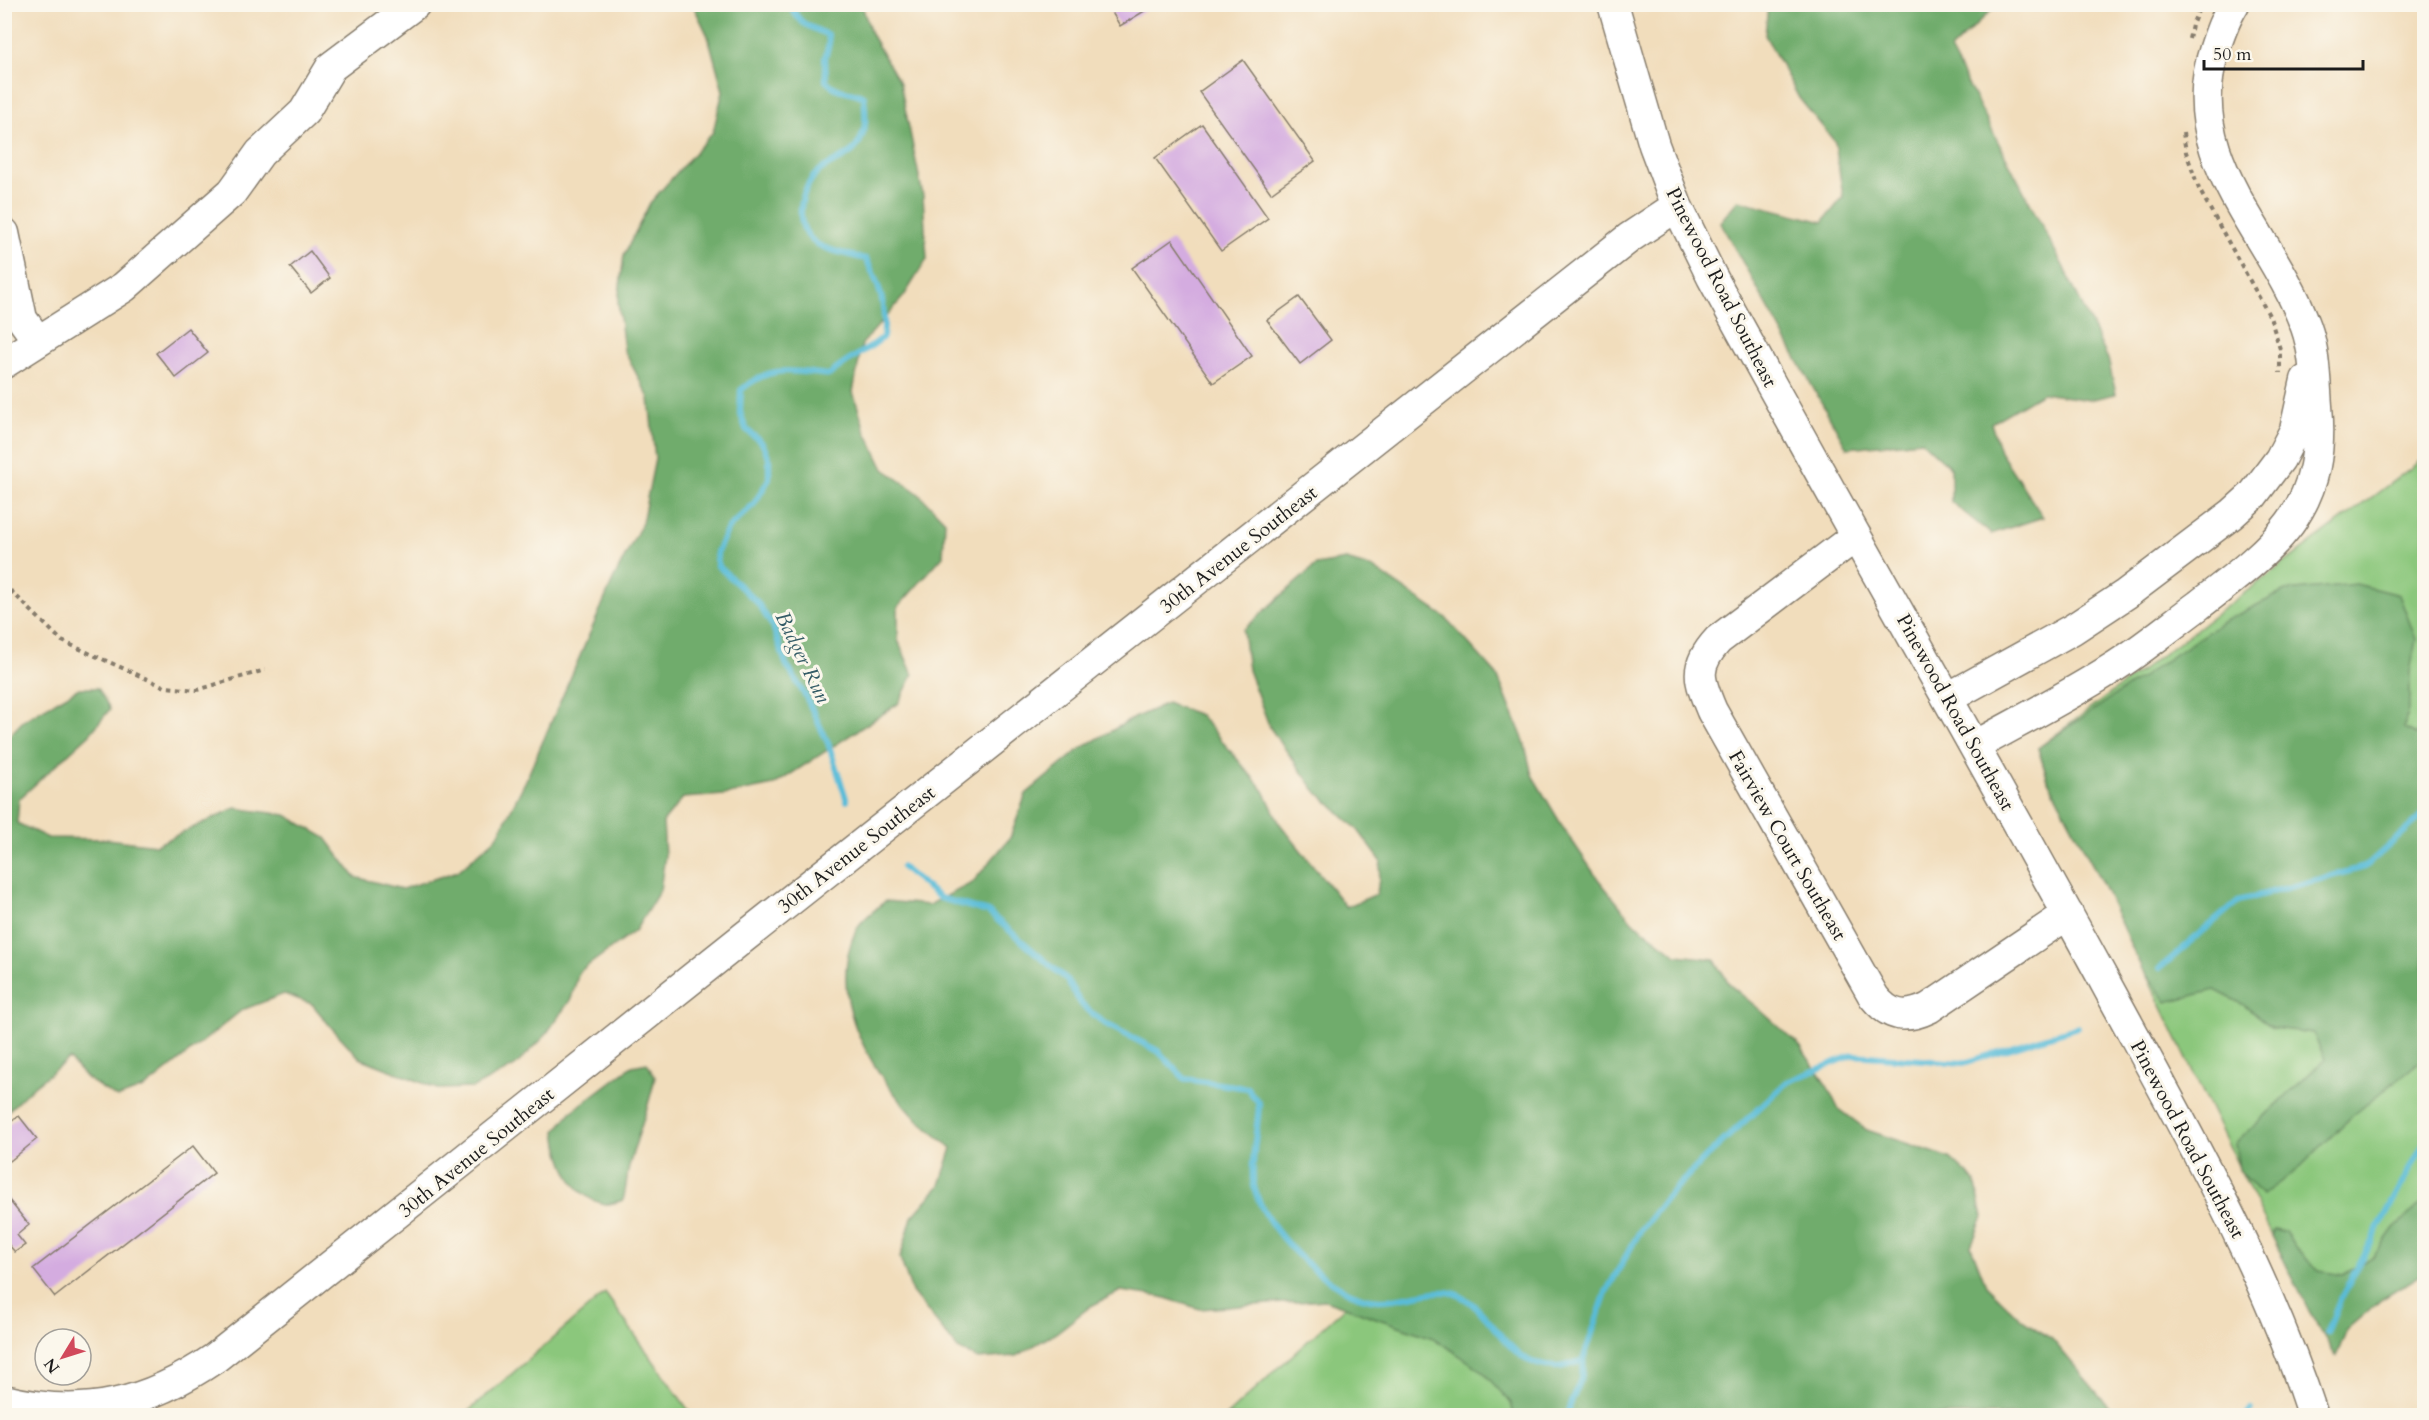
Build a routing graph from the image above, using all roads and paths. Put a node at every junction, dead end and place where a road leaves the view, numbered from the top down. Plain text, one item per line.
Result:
1 (415, 4) edge
2 (1613, 4) edge
3 (2201, 4) edge
4 (2234, 4) edge
5 (2188, 44) dead end
6 (2182, 127) dead end
7 (1677, 206) junction
8 (4, 233) edge
9 (38, 341) junction
10 (2312, 350) junction
11 (4, 363) edge
12 (2281, 381) dead end
13 (2232, 514) junction
14 (1856, 536) junction
15 (2266, 549) junction
16 (4, 584) edge
17 (265, 670) dead end
18 (1948, 698) junction
19 (1975, 746) junction
20 (2068, 914) junction
21 (4, 1400) edge
22 (158, 1406) edge
23 (2313, 1416) edge

1 - 9 street
2 - 7 street, Pinewood Road Southeast
3 - 5 path
4 - 10 street
6 - 12 path
7 - 14 street, Pinewood Road Southeast
7 - 22 street, 30th Avenue Southeast
8 - 9 street
9 - 11 street
10 - 13 street
10 - 15 street
13 - 15 street
13 - 18 street
14 - 18 street, Pinewood Road Southeast
14 - 20 street, Fairview Court Southeast
15 - 19 street
16 - 17 path
18 - 19 street, Pinewood Road Southeast
19 - 20 street, Pinewood Road Southeast
20 - 23 street, Pinewood Road Southeast
21 - 22 street, 30th Avenue Southeast

